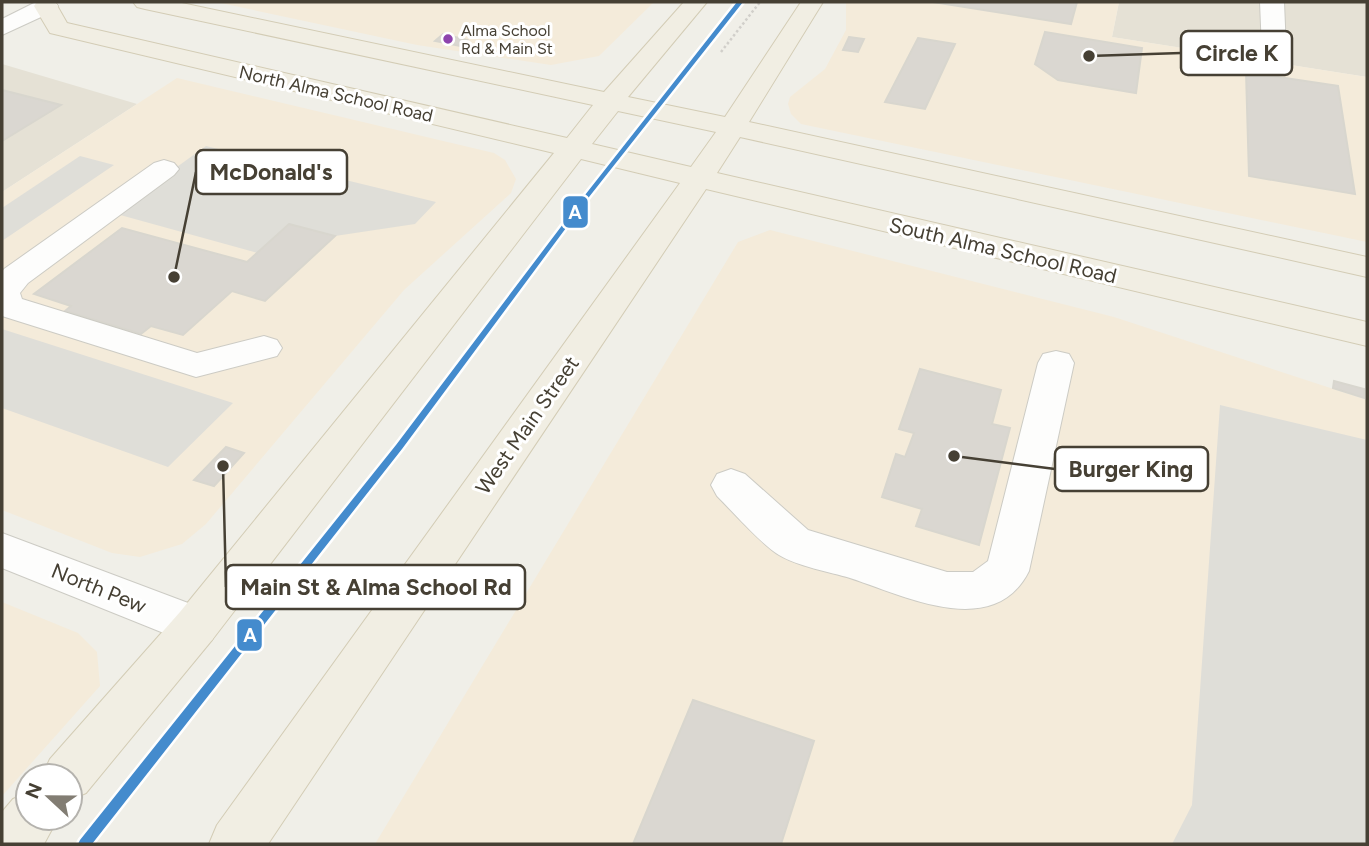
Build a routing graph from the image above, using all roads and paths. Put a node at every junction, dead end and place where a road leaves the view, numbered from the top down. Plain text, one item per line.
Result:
1 (145, 2) edge
2 (696, 2) edge
3 (760, 2) edge
4 (812, 2) edge
5 (1272, 2) edge
6 (49, 3) edge
7 (2, 29) edge
8 (1274, 50) dead end
9 (721, 52) dead end
10 (611, 101) junction
11 (733, 127) junction
12 (573, 150) junction
13 (639, 166) joint
14 (164, 169) dead end
15 (697, 179) junction
16 (1367, 267) edge
17 (1367, 334) edge
18 (264, 348) dead end
19 (1056, 363) dead end
20 (731, 485) dead end
21 (2, 550) edge
22 (196, 626) junction
23 (80, 762) edge
24 (236, 844) edge

1 - 10 main road
2 - 10 main road
3 - 9 path
4 - 11 main road, West Main Street
5 - 8 street
6 - 7 street
6 - 12 main road, North Alma School Road
10 - 11 main road
10 - 12 main road
11 - 15 main road, West Main Street
11 - 16 main road
12 - 13 main road, North Alma School Road
12 - 22 main road
13 - 15 main road, South Alma School Road
14 - 18 street
15 - 17 main road, South Alma School Road
15 - 24 main road, West Main Street
19 - 20 street
21 - 22 street, North Pew
22 - 23 main road

